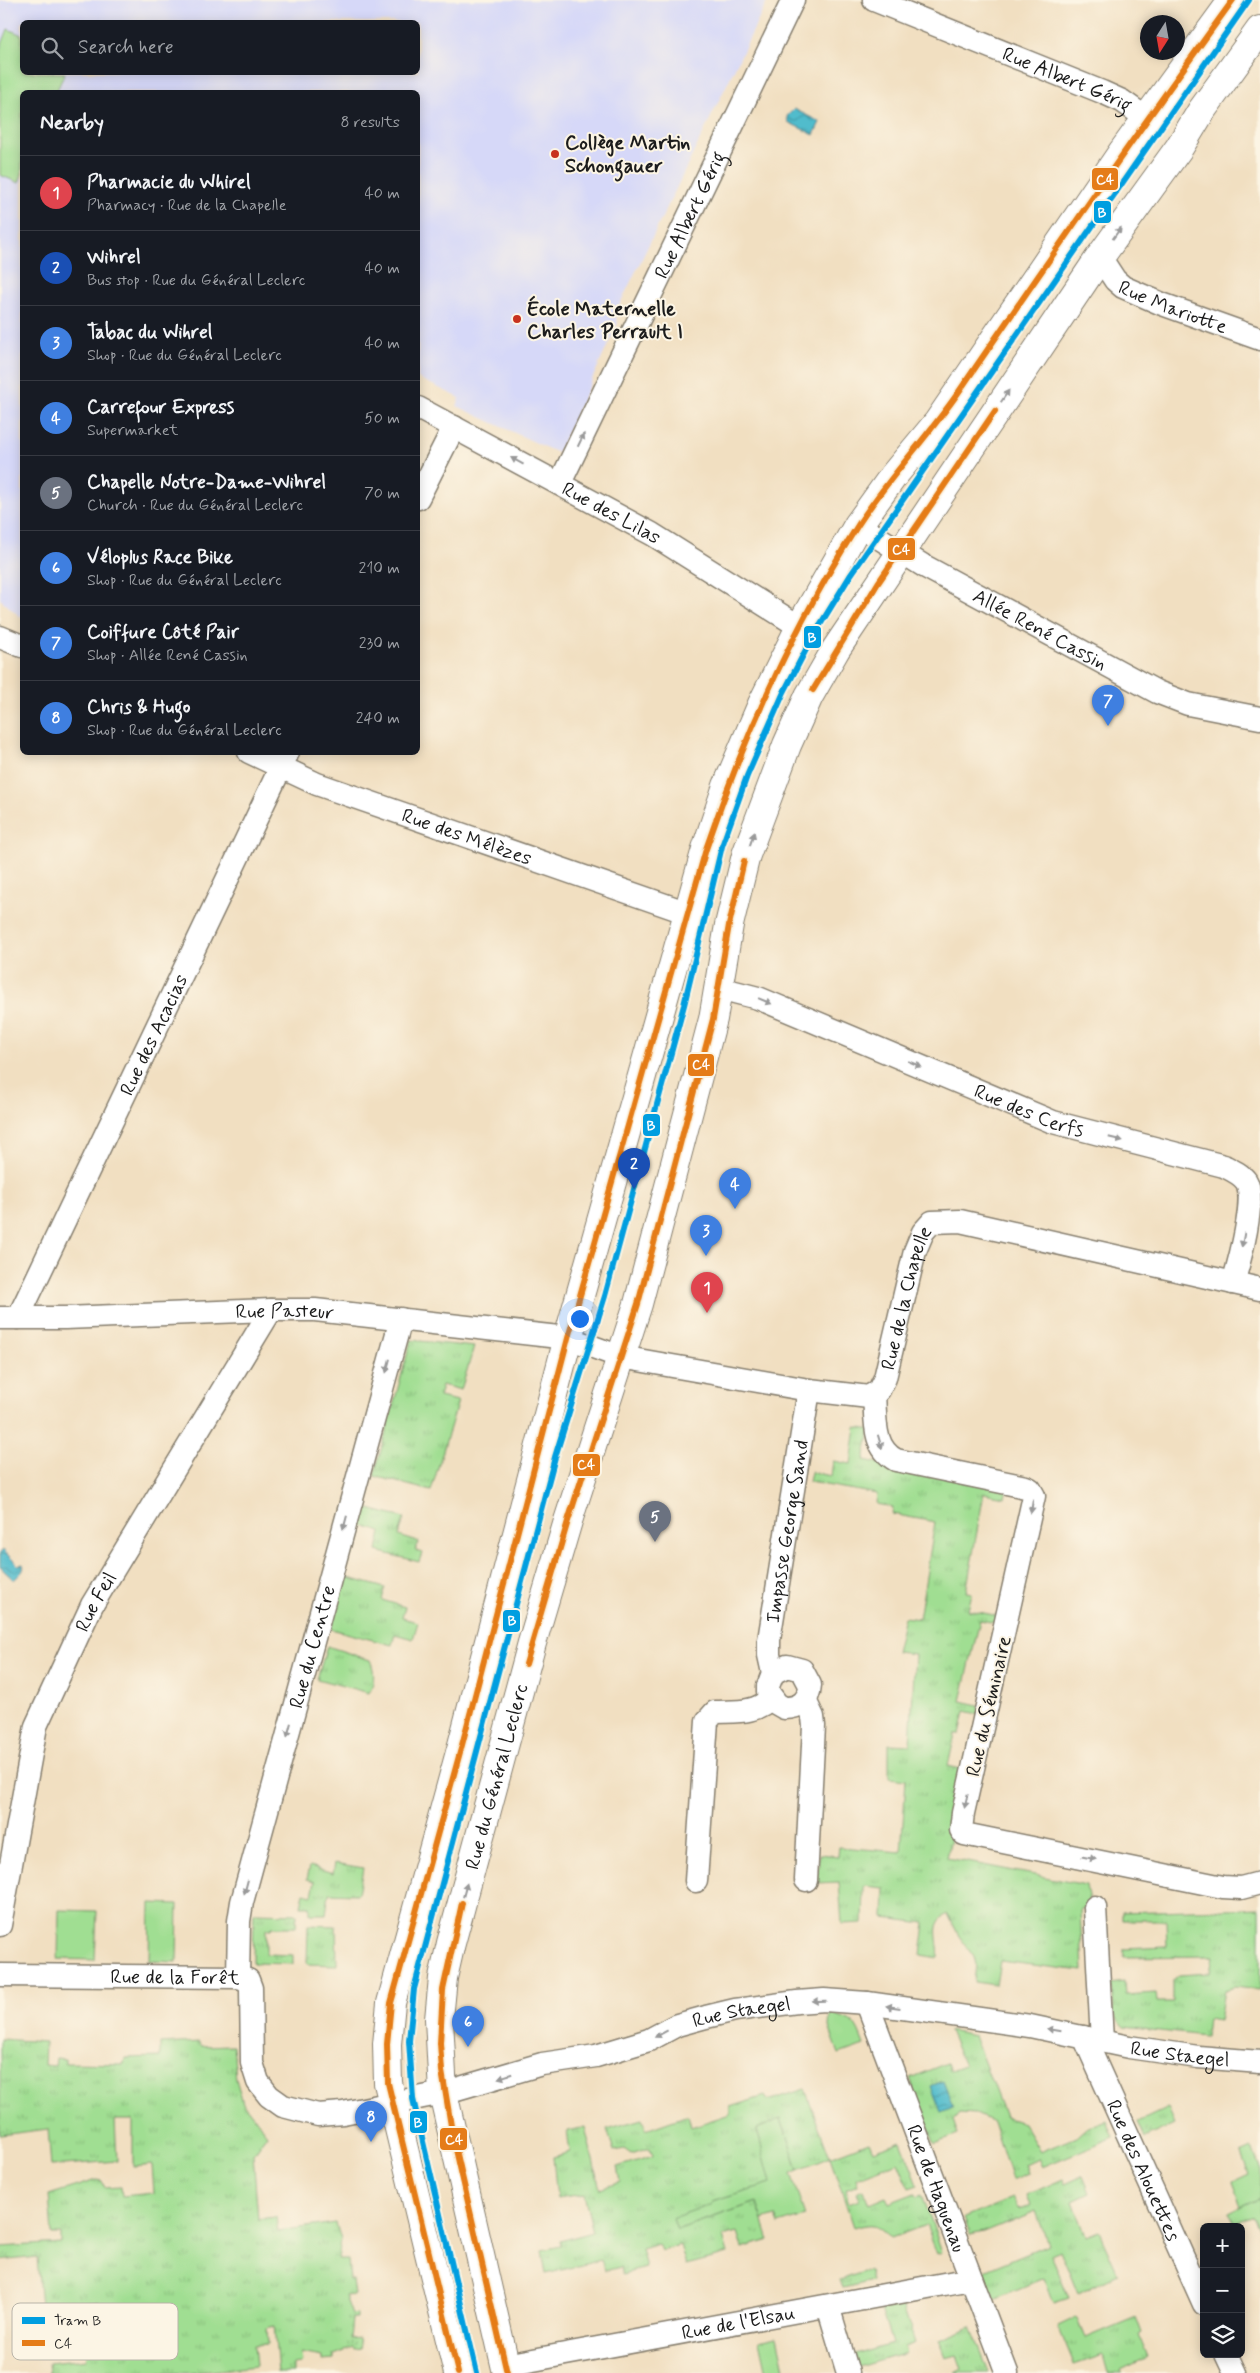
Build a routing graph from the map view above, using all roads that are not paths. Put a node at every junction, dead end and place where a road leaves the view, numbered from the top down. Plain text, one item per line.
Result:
1 (793, 0) edge
2 (874, 0) edge
3 (1233, 0) edge
4 (1260, 30) edge
5 (1146, 118) junction
6 (1100, 257) junction
7 (1260, 339) edge
8 (420, 409) edge
9 (454, 427) junction
10 (560, 483) junction
11 (420, 494) edge
12 (858, 525) junction
13 (899, 552) junction
14 (800, 627) junction
15 (0, 637) edge
16 (20, 645) edge
17 (1260, 718) edge
18 (262, 755) edge
19 (284, 760) edge
20 (688, 913) junction
21 (719, 988) junction
22 (1233, 1283) junction
23 (1260, 1289) edge
24 (271, 1310) junction
25 (9, 1318) edge
26 (401, 1319) junction
27 (568, 1338) junction
28 (621, 1357) junction
29 (809, 1390) junction
30 (874, 1394) junction
31 (773, 1673) junction
32 (771, 1698) junction
33 (806, 1700) junction
34 (696, 1880) dead end
35 (806, 1880) dead end
36 (1260, 1883) edge
37 (1095, 1907) dead end
38 (0, 1925) edge
39 (0, 1976) edge
40 (238, 1977) junction
41 (867, 2003) junction
42 (1093, 2039) junction
43 (1260, 2062) edge
44 (443, 2093) junction
45 (392, 2103) junction
46 (971, 2279) junction
47 (1200, 2294) edge
48 (828, 2306) junction
49 (1228, 2358) edge
50 (506, 2369) edge
51 (458, 2373) edge
52 (848, 2373) edge
53 (1007, 2373) edge
54 (1235, 2373) edge

10 -> 1 street, Rue Albert Gérig
2 - 5 street, Rue Albert Gérig
3 - 5 main road, Rue du Général Leclerc
6 -> 4 main road, Rue du Général Leclerc
5 - 12 main road, Rue du Général Leclerc
6 - 7 street, Rue Mariotte
13 -> 6 main road, Rue du Général Leclerc
8 - 9 street, Rue des Lilas
10 -> 9 street, Rue des Lilas
9 - 11 street
10 - 14 street, Rue des Lilas
12 - 13 street, Allée René Cassin
12 - 14 main road, Rue du Général Leclerc
13 - 17 street, Allée René Cassin
21 -> 13 main road, Rue du Général Leclerc
14 - 20 main road, Rue du Général Leclerc
15 - 16 street
18 - 19 street, Rue des Mélèzes
19 - 20 street, Rue des Mélèzes
19 - 25 street, Rue des Acacias
20 - 27 main road, Rue du Général Leclerc
21 -> 22 street, Rue des Cerfs
21 - 28 main road, Rue du Général Leclerc
22 - 23 street, Rue de la Chapelle
22 - 30 street, Rue de la Chapelle
24 - 25 street, Rue Pasteur
24 - 26 street, Rue Pasteur
24 - 38 street, Rue Feil
26 - 27 street, Rue Pasteur
26 -> 40 street, Rue du Centre
27 - 28 street, Rue de la Chapelle
27 - 45 main road, Rue du Général Leclerc
28 - 29 street, Rue de la Chapelle
44 -> 28 main road, Rue du Général Leclerc
29 - 30 street, Rue de la Chapelle
29 - 31 street, Impasse George Sand
30 -> 36 street, Rue du Séminaire
31 - 32 street, Impasse George Sand
31 - 33 street
32 - 33 street
32 - 34 street
33 - 35 street
37 - 42 street
39 - 40 street, Rue de la Forêt
40 - 45 street, Rue de la Forêt
42 -> 41 street, Rue Staegel
41 -> 44 street, Rue Staegel
41 - 46 street, Rue de Haguenau
42 - 43 street, Rue Staegel
42 - 47 street, Rue des Alouettes
44 - 45 street, Rue Staegel
44 - 50 main road, Rue du Général Leclerc
45 - 51 main road, Rue du Général Leclerc
46 - 48 street, Rue de l'Elsau
46 - 53 street, Rue de Haguenau
48 - 50 street, Rue de l'Elsau
48 - 52 street
49 - 54 street

